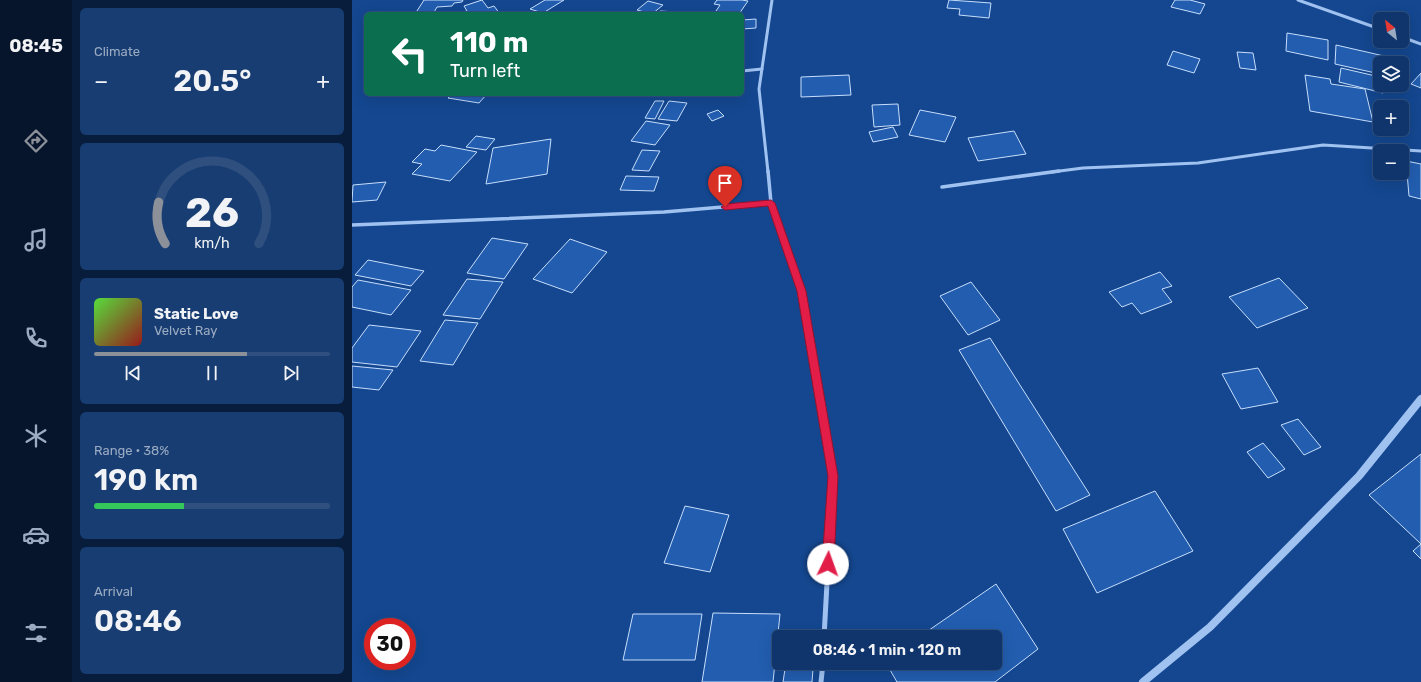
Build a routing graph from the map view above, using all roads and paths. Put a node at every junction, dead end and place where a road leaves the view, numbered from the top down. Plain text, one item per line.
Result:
1 (772, 0) edge
2 (1298, 0) edge
3 (1373, 27) edge
4 (1409, 40) edge
5 (1421, 44) edge
6 (762, 69) junction
7 (744, 71) edge
8 (1421, 151) edge
9 (942, 187) dead end
10 (771, 203) junction
11 (352, 225) edge
12 (1421, 399) edge
13 (824, 630) edge
14 (822, 670) edge
15 (822, 682) edge
16 (1143, 682) edge

1 - 6 street
2 - 3 street
4 - 5 street
6 - 7 street
6 - 10 street
8 - 9 street
10 - 11 street
10 - 13 street
12 - 16 street
14 - 15 street

